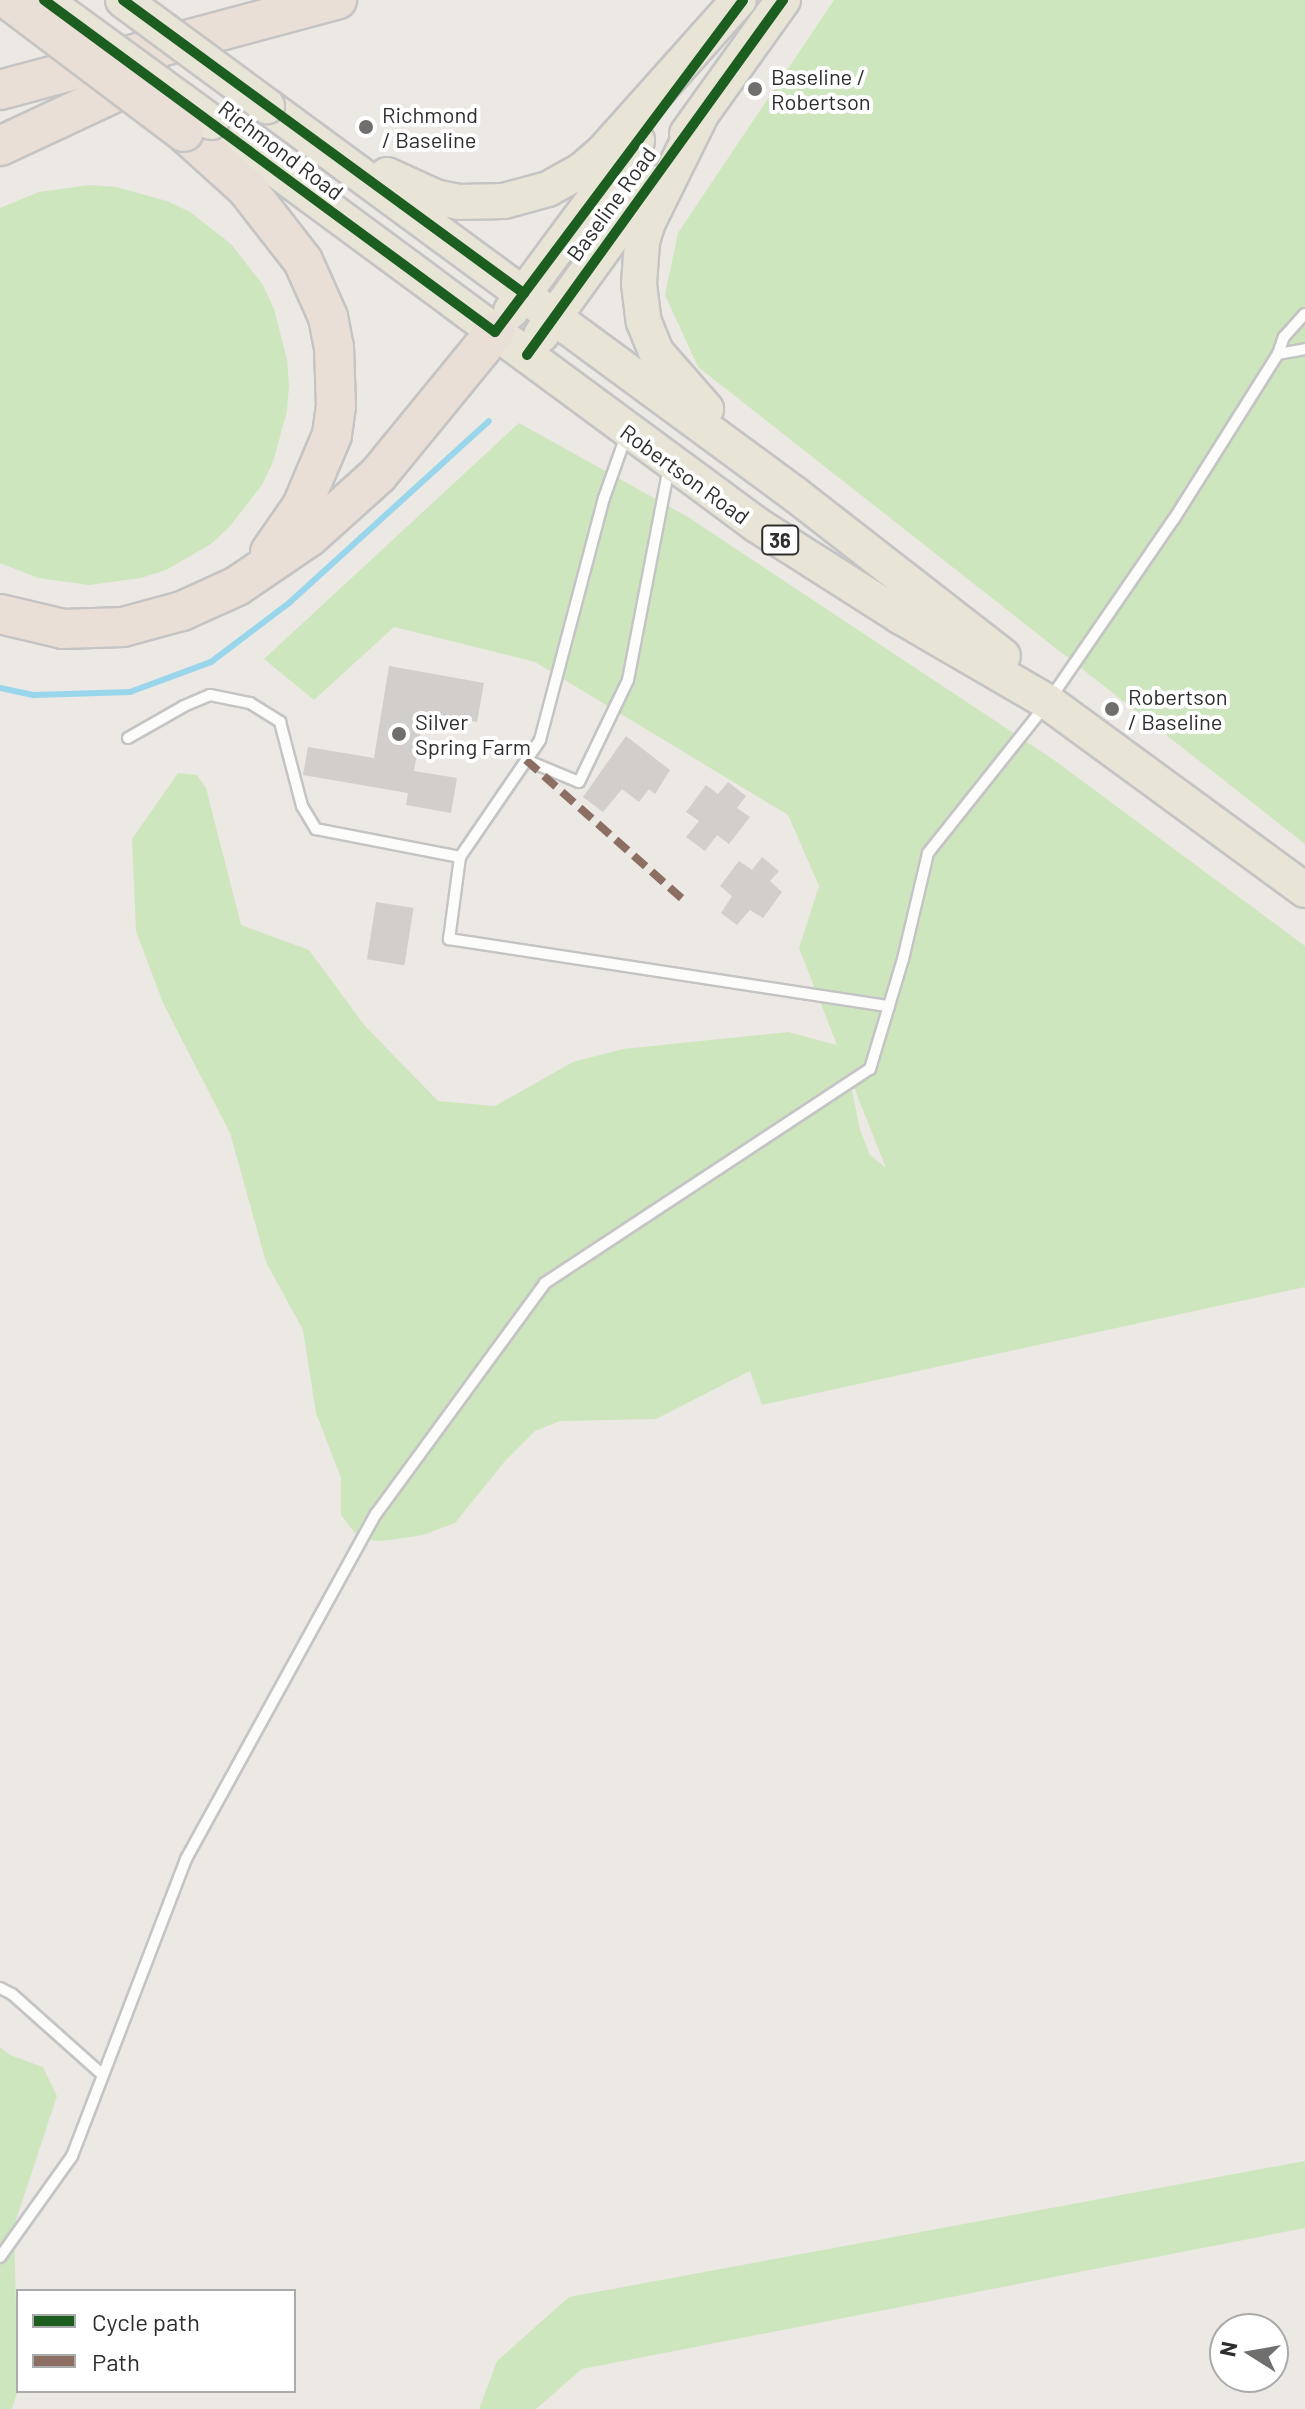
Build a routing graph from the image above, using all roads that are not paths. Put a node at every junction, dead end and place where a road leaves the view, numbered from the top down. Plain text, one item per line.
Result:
1 (9, 0) edge
2 (44, 0) edge
3 (123, 0) edge
4 (337, 0) edge
5 (741, 0) edge
6 (783, 0) edge
7 (287, 14) junction
8 (0, 90) edge
9 (700, 117) junction
10 (197, 127) junction
11 (298, 129) junction
12 (0, 146) edge
13 (524, 294) junction
14 (1305, 314) edge
15 (553, 318) junction
16 (495, 332) junction
17 (1305, 349) edge
18 (1278, 354) junction
19 (527, 355) junction
20 (628, 433) junction
21 (670, 463) junction
22 (796, 495) junction
23 (237, 586) junction
24 (0, 614) edge
25 (1048, 702) junction
26 (128, 738) dead end
27 (526, 760) junction
28 (460, 857) junction
29 (1305, 890) edge
30 (889, 1006) junction
31 (0, 1988) edge
32 (103, 2075) junction
33 (0, 2257) edge

1 - 10 highway, bridge
2 - 10 main road, Richmond Road, bridge
3 - 11 main road, Richmond Road, bridge
4 - 7 highway
5 - 11 main road
5 - 13 main road, Baseline Road
6 - 9 main road, Baseline Road
7 - 8 highway
7 - 12 highway
9 - 15 main road, Baseline Road
9 - 22 main road
10 - 16 main road, Richmond Road
10 - 23 highway
11 - 13 main road, Richmond Road
13 - 15 main road, Robertson Road / 36
13 - 16 main road, Baseline Road
14 - 18 lane
15 - 19 main road, Baseline Road
15 - 22 main road, Robertson Road / 36
16 - 19 main road, Robertson Road
16 - 23 highway
17 - 18 lane
18 - 25 lane
19 - 20 main road, Robertson Road / 36
20 - 21 main road, Robertson Road / 36
20 - 27 lane
21 - 25 main road, Robertson Road / 36
21 - 27 lane
22 - 25 main road, Robertson Road / 36
23 - 24 highway
25 - 29 main road, Robertson Road / 36
25 - 30 lane
26 - 28 lane
27 - 28 lane
28 - 30 lane
30 - 32 lane
31 - 32 lane
32 - 33 lane

